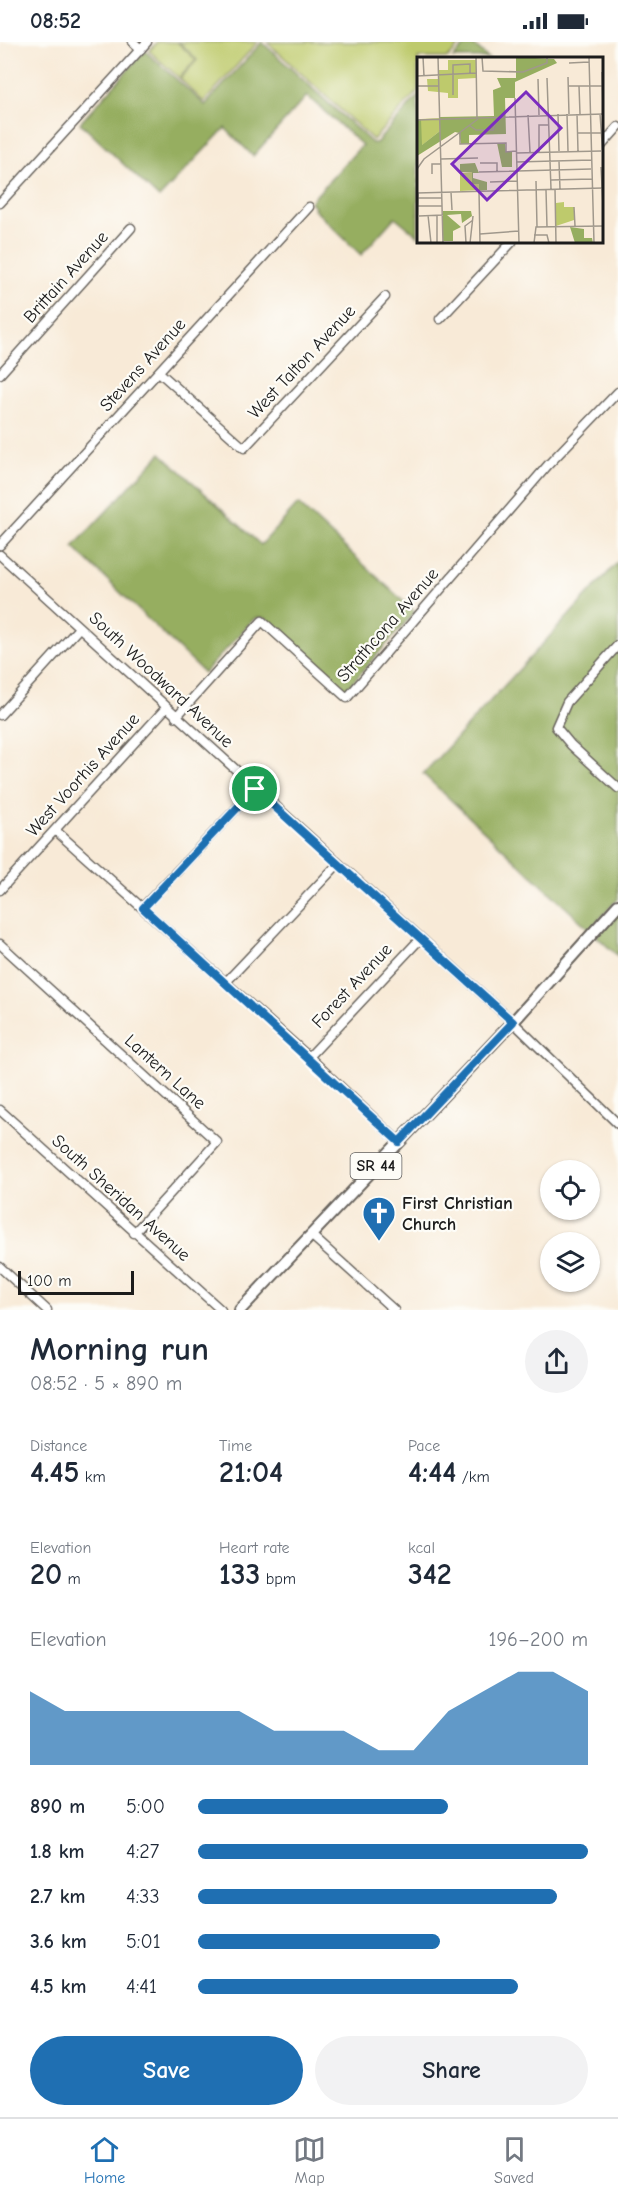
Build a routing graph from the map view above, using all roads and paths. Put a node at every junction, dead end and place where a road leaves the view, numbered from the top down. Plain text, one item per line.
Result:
1 (133, 42) edge
2 (147, 42) edge
3 (141, 49) junction
4 (618, 127) edge
5 (603, 144) edge
6 (0, 203) edge
7 (309, 207) dead end
8 (131, 228) dead end
9 (511, 243) edge
10 (385, 297) dead end
11 (440, 320) dead end
12 (159, 372) junction
13 (0, 374) edge
14 (618, 392) edge
15 (0, 545) edge
16 (0, 555) edge
17 (79, 628) junction
18 (618, 645) edge
19 (166, 708) junction
20 (0, 715) edge
21 (176, 717) junction
22 (255, 789) junction
23 (618, 789) edge
24 (55, 830) junction
25 (338, 864) junction
26 (0, 890) edge
27 (618, 905) edge
28 (143, 908) junction
29 (420, 939) junction
30 (0, 944) edge
31 (226, 982) junction
32 (513, 1022) junction
33 (309, 1057) junction
34 (0, 1110) edge
35 (618, 1124) edge
36 (399, 1142) junction
37 (134, 1233) junction
38 (311, 1235) junction
39 (0, 1268) edge
40 (47, 1310) edge
41 (221, 1310) edge
42 (240, 1310) edge
43 (394, 1310) edge

1 - 3 street
2 - 3 street
3 - 6 street
4 - 5 street
7 - 12 street, Stevens Avenue
8 - 13 street, Brittain Avenue
9 - 11 street
10 - 12 street, West Talton Avenue
12 - 15 street, Stevens Avenue
14 - 21 street, Strathcona Avenue
16 - 17 street, South Woodward Avenue
17 - 19 street, South Woodward Avenue
17 - 20 street
18 - 23 street
19 - 21 street, South Woodward Avenue
19 - 24 street, West Voorhis Avenue
21 - 22 street, South Woodward Avenue
22 - 25 street, South Woodward Avenue
22 - 28 street
24 - 26 street, West Voorhis Avenue
24 - 28 street
25 - 29 street, South Woodward Avenue
25 - 31 street
27 - 32 main road, SR 44
28 - 31 street
29 - 32 street, South Woodward Avenue
29 - 33 street, Forest Avenue
30 - 37 street, Lantern Lane
31 - 33 street
32 - 35 street, South Woodward Avenue
32 - 36 main road, SR 44
33 - 36 street
34 - 37 street, South Sheridan Avenue
36 - 38 main road, SR 44
37 - 41 street, South Sheridan Avenue
38 - 42 main road, SR 44
38 - 43 street
39 - 40 street

